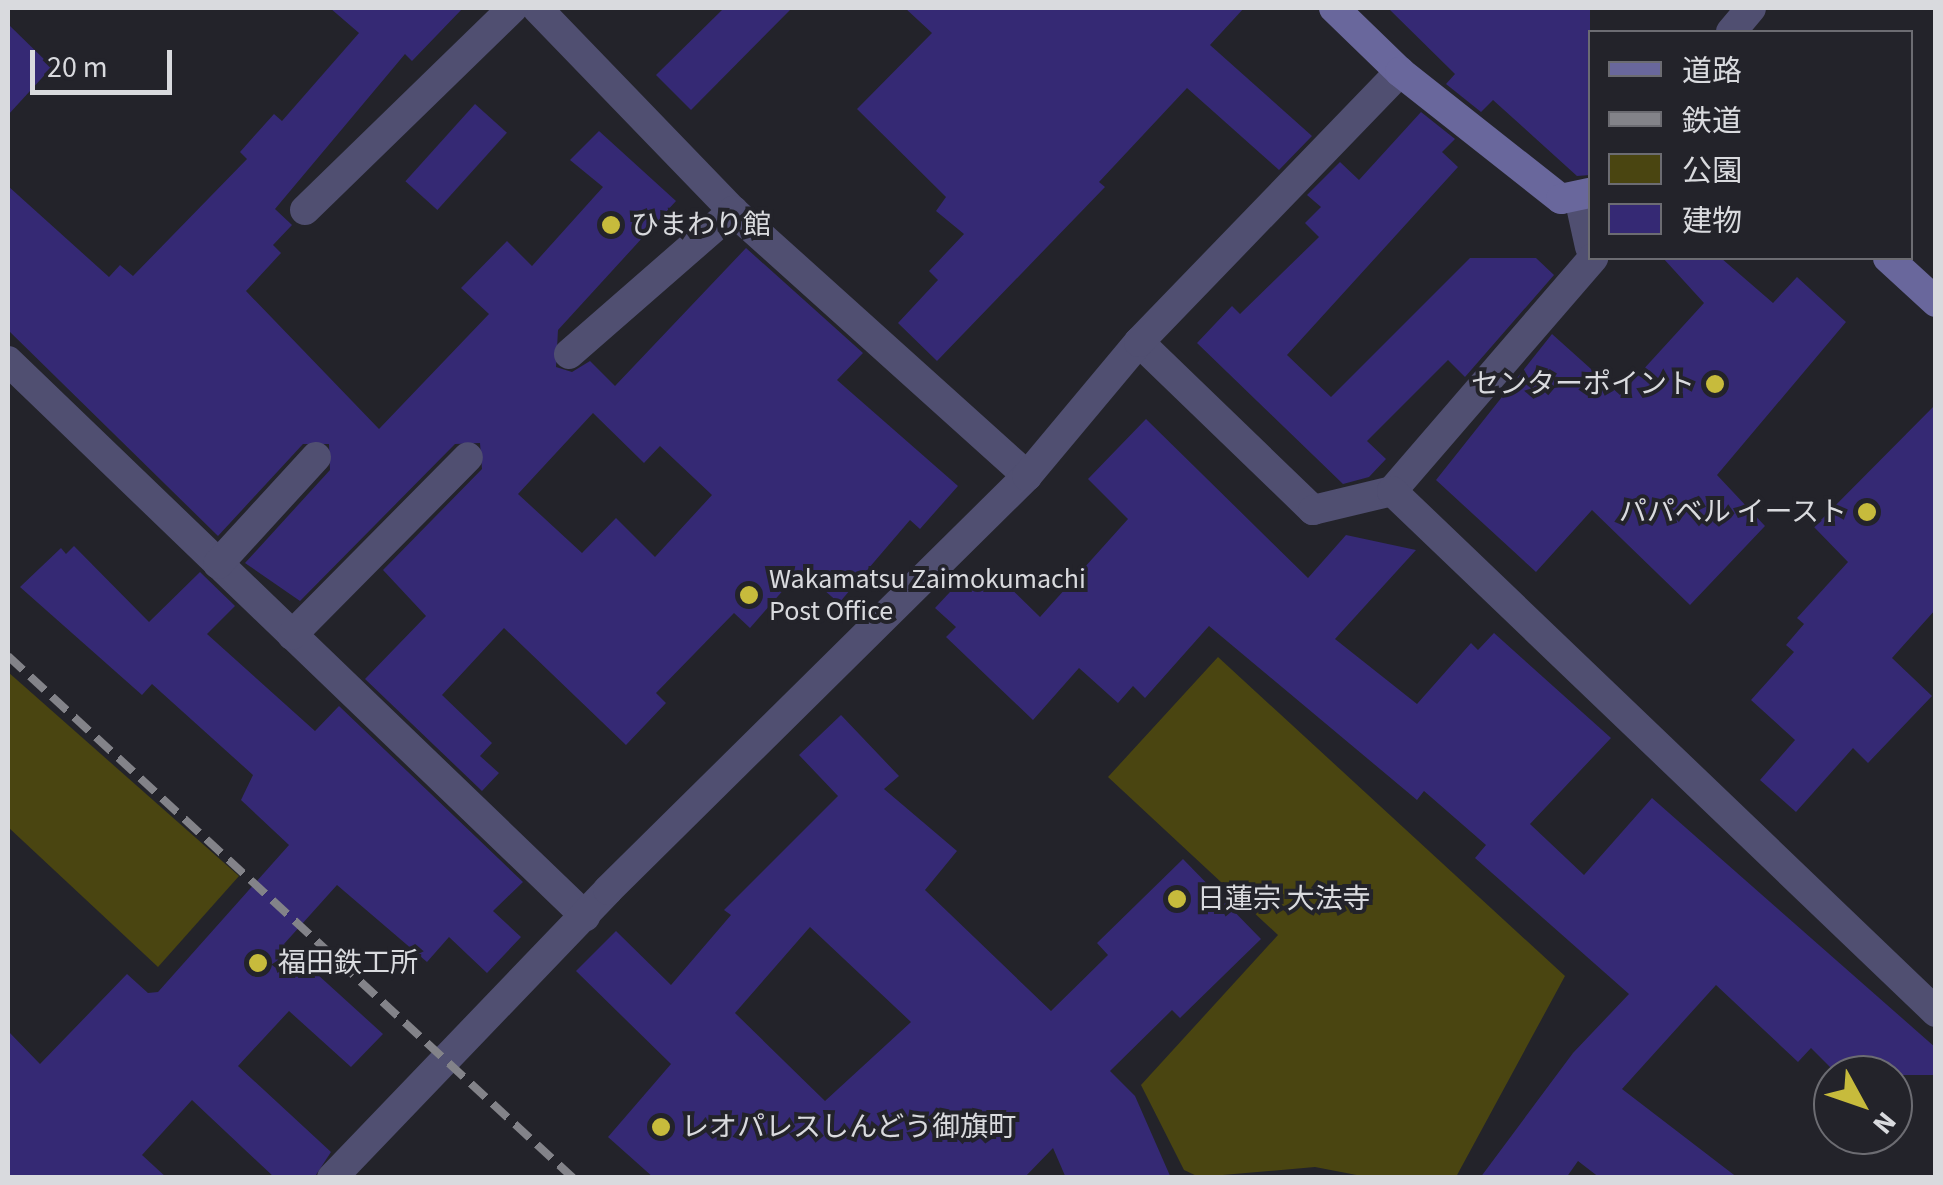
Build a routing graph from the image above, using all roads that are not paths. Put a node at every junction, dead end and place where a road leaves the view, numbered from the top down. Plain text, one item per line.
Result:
1 (513, 8) edge
2 (537, 8) edge
3 (1334, 8) edge
4 (1751, 8) edge
5 (1733, 30) edge
6 (1400, 72) junction
7 (1585, 195) edge
8 (306, 210) dead end
9 (733, 211) junction
10 (1588, 226) edge
11 (1591, 260) edge
12 (1890, 260) edge
13 (1936, 302) edge
14 (1139, 342) junction
15 (569, 354) dead end
16 (8, 361) edge
17 (316, 457) dead end
18 (468, 457) dead end
19 (1027, 476) junction
20 (1392, 490) junction
21 (218, 564) junction
22 (292, 635) junction
23 (584, 916) junction
24 (1936, 1012) edge
25 (332, 1178) edge

1 - 8 street
2 - 9 street
3 - 6 main road
4 - 5 street
6 - 7 main road
6 - 14 street
7 - 10 street
9 - 15 street
9 - 19 street
11 - 20 street
12 - 13 main road
14 - 19 street
14 - 20 street
16 - 21 street
17 - 21 street
18 - 22 street
19 - 23 street
20 - 24 street
21 - 22 street
22 - 23 street
23 - 25 street

